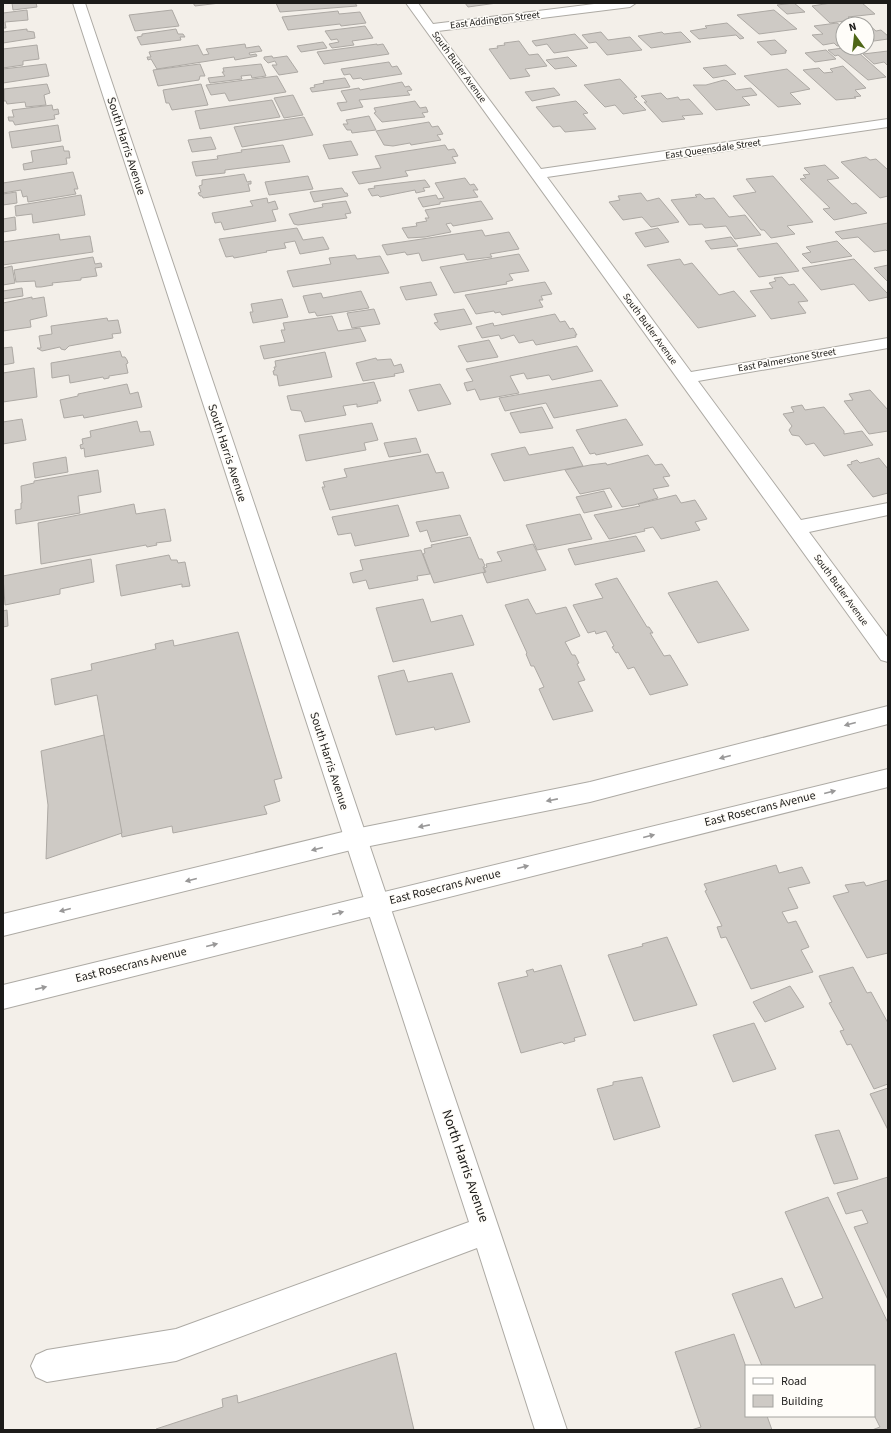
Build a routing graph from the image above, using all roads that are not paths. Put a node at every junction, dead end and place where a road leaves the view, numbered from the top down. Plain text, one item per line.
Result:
1 (79, 3) edge
2 (412, 3) edge
3 (630, 3) edge
4 (430, 28) junction
5 (888, 123) edge
6 (538, 174) junction
7 (888, 343) edge
8 (686, 378) junction
9 (888, 509) edge
10 (796, 528) junction
11 (888, 654) edge
12 (888, 715) edge
13 (888, 778) edge
14 (355, 839) junction
15 (377, 904) junction
16 (3, 926) edge
17 (3, 997) edge
18 (486, 1230) junction
19 (47, 1366) dead end
20 (550, 1430) edge

1 - 14 street, South Harris Avenue
2 - 4 street, South Butler Avenue
3 - 4 street, East Addington Street
4 - 6 street, South Butler Avenue
5 - 6 street, East Queensdale Street
6 - 8 street, South Butler Avenue
7 - 8 street, East Palmerstone Street
8 - 10 street, South Butler Avenue
9 - 10 street
10 - 11 street, South Butler Avenue
12 -> 14 street
15 -> 13 street, East Rosecrans Avenue
14 - 15 street, South Harris Avenue
14 -> 16 street
17 -> 15 street, East Rosecrans Avenue
15 - 18 street, North Harris Avenue
18 - 19 street
18 - 20 street, North Harris Avenue

